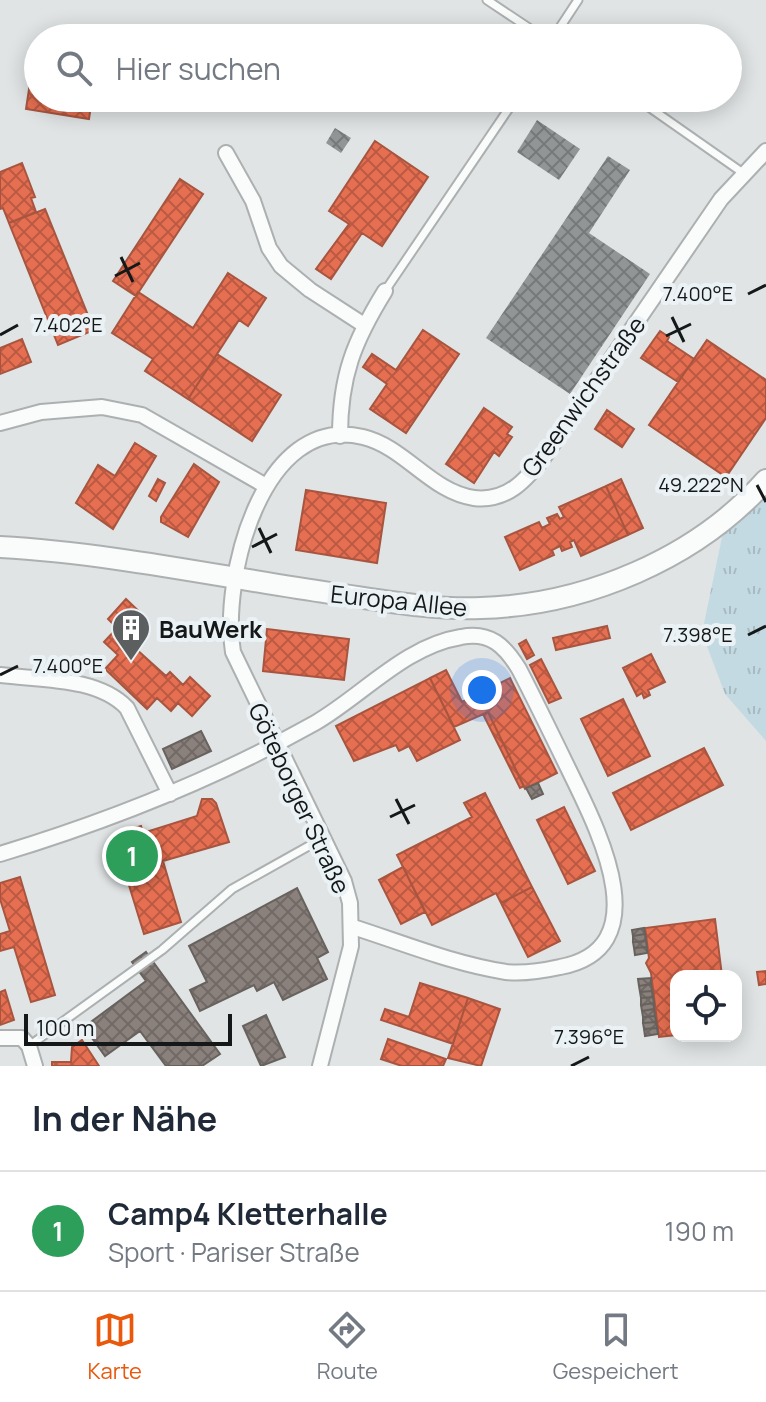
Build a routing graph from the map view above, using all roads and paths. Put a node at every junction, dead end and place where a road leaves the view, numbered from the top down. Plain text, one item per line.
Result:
1 (487, 0) edge
2 (578, 0) edge
3 (523, 24) edge
4 (562, 24) edge
5 (506, 112) edge
6 (656, 112) edge
7 (766, 151) edge
8 (226, 153) dead end
9 (743, 173) junction
10 (385, 291) joint
11 (364, 325) junction
12 (0, 423) edge
13 (340, 436) junction
14 (766, 480) edge
15 (266, 486) junction
16 (0, 547) edge
17 (234, 579) junction
18 (0, 675) edge
19 (276, 742) junction
20 (170, 794) junction
21 (323, 838) junction
22 (0, 854) edge
23 (353, 927) junction
24 (0, 1038) edge
25 (29, 1046) junction
26 (35, 1066) edge
27 (320, 1066) edge

1 - 3 lane
2 - 4 lane
5 - 10 lane
6 - 9 lane
7 - 9 street, Greenwichstraße
8 - 11 street
9 - 13 street, Greenwichstraße
10 - 11 street
11 - 13 street
12 - 15 street
13 - 15 street
14 - 17 main road, Europa Allee
15 - 17 street
16 - 17 main road, Europa Allee
17 - 19 street, Göteborger Straße
18 - 20 street
19 - 20 street
19 - 21 street, Göteborger Straße
19 - 23 street
20 - 22 street
21 - 23 street, Göteborger Straße
21 - 25 lane
23 - 27 street, Göteborger Straße
24 - 25 street
25 - 26 street

